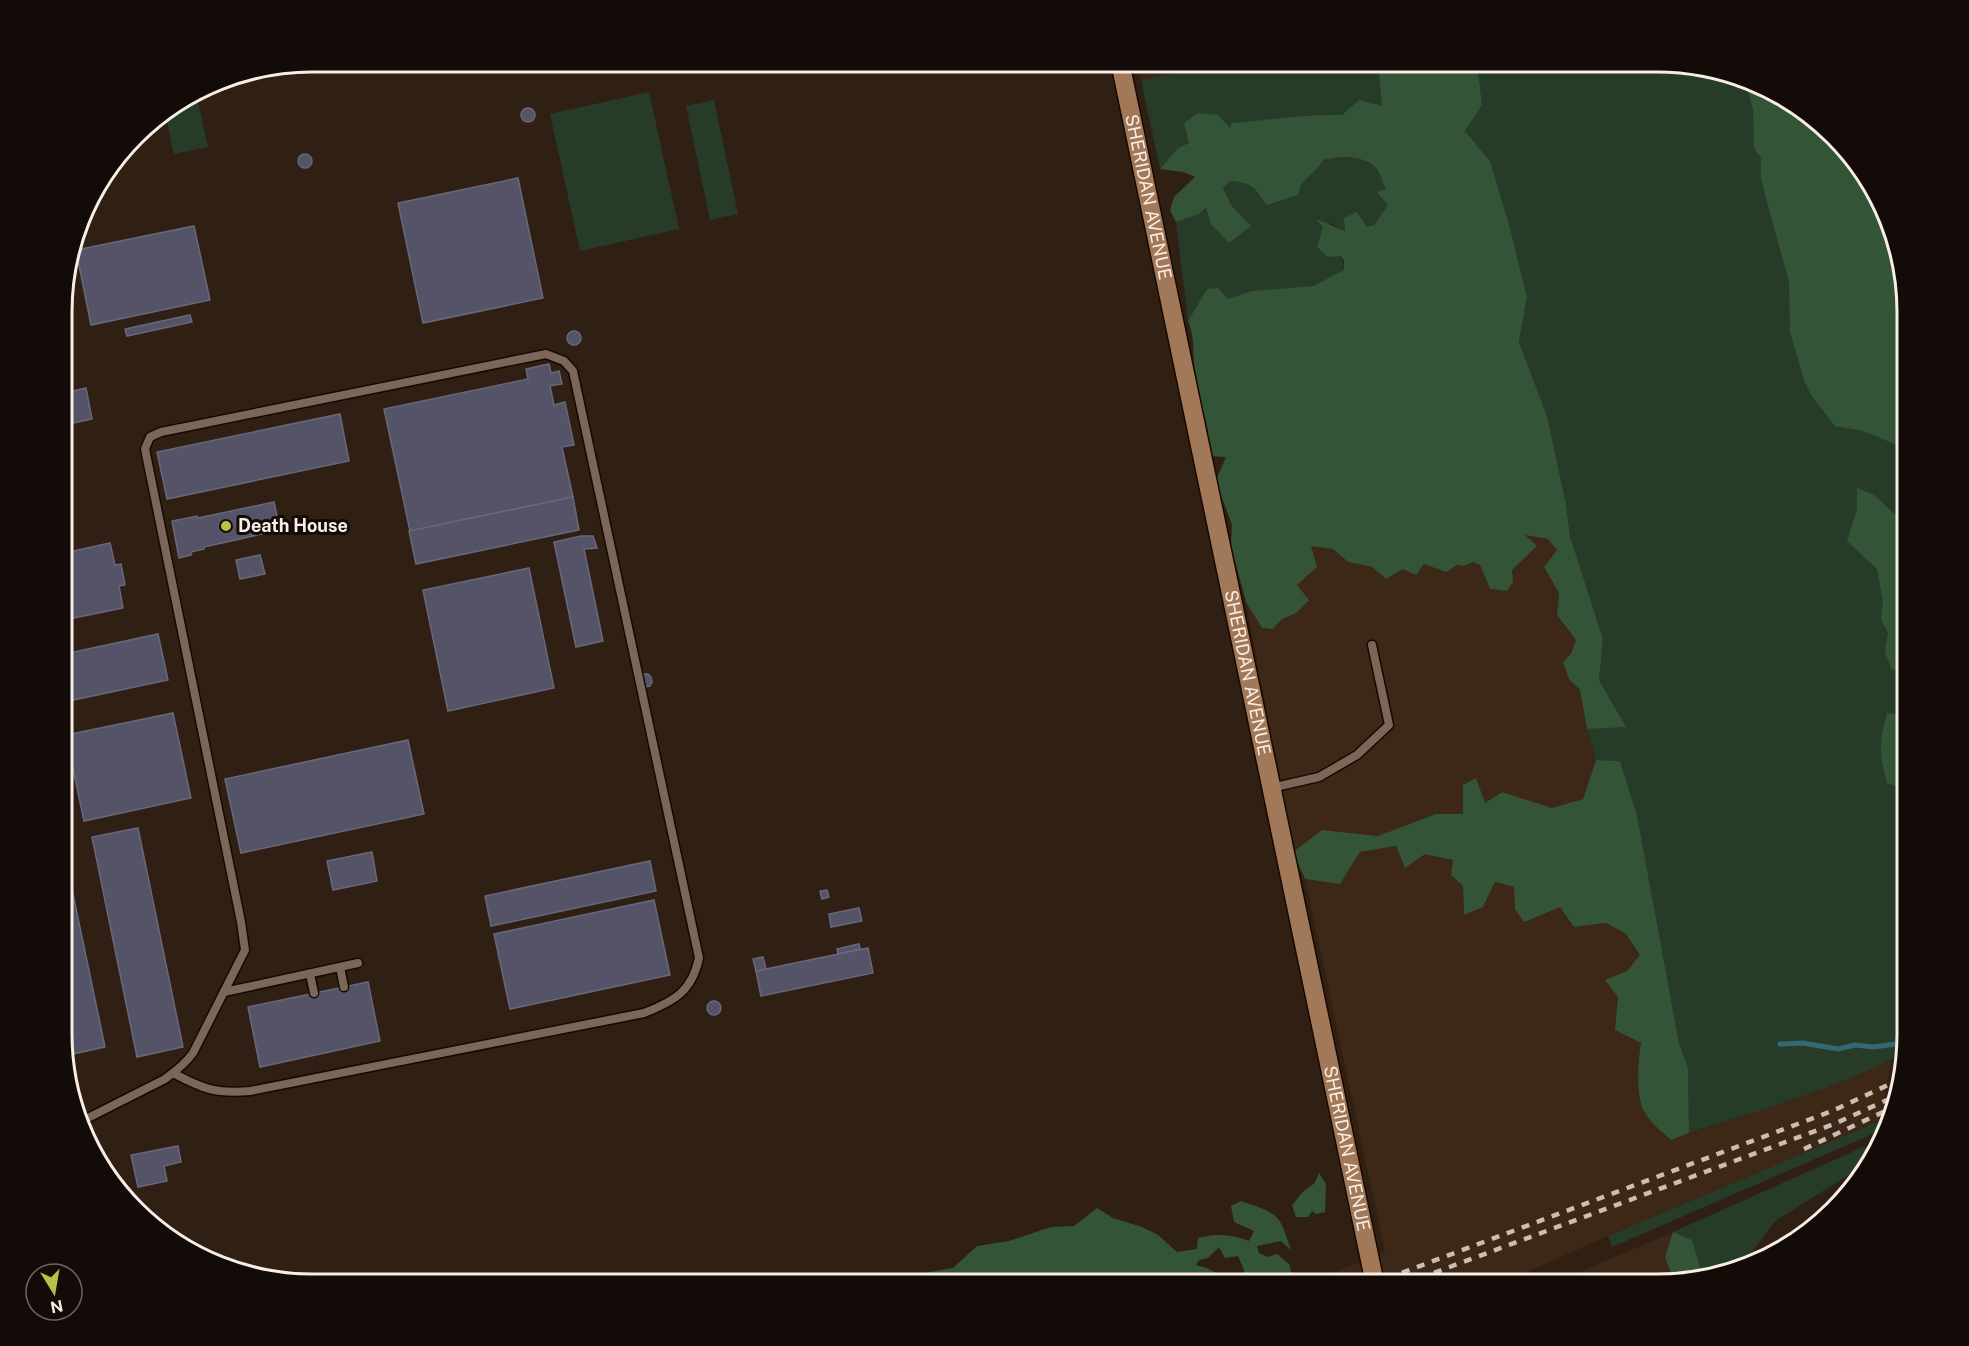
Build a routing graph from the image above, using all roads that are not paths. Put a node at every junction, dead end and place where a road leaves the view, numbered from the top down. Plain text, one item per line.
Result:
1 (1122, 72) edge
2 (1372, 645) dead end
3 (1271, 788) junction
4 (358, 963) dead end
5 (340, 967) junction
6 (310, 974) junction
7 (344, 987) dead end
8 (224, 992) junction
9 (314, 993) dead end
10 (173, 1073) junction
11 (87, 1118) edge
12 (1373, 1274) edge

1 - 3 street, SHERIDAN AVENUE
2 - 3 lane
3 - 12 street, SHERIDAN AVENUE
4 - 5 lane
5 - 6 lane
5 - 7 lane
6 - 8 lane
6 - 9 lane
8 - 10 lane
8 - 10 lane
10 - 11 lane

